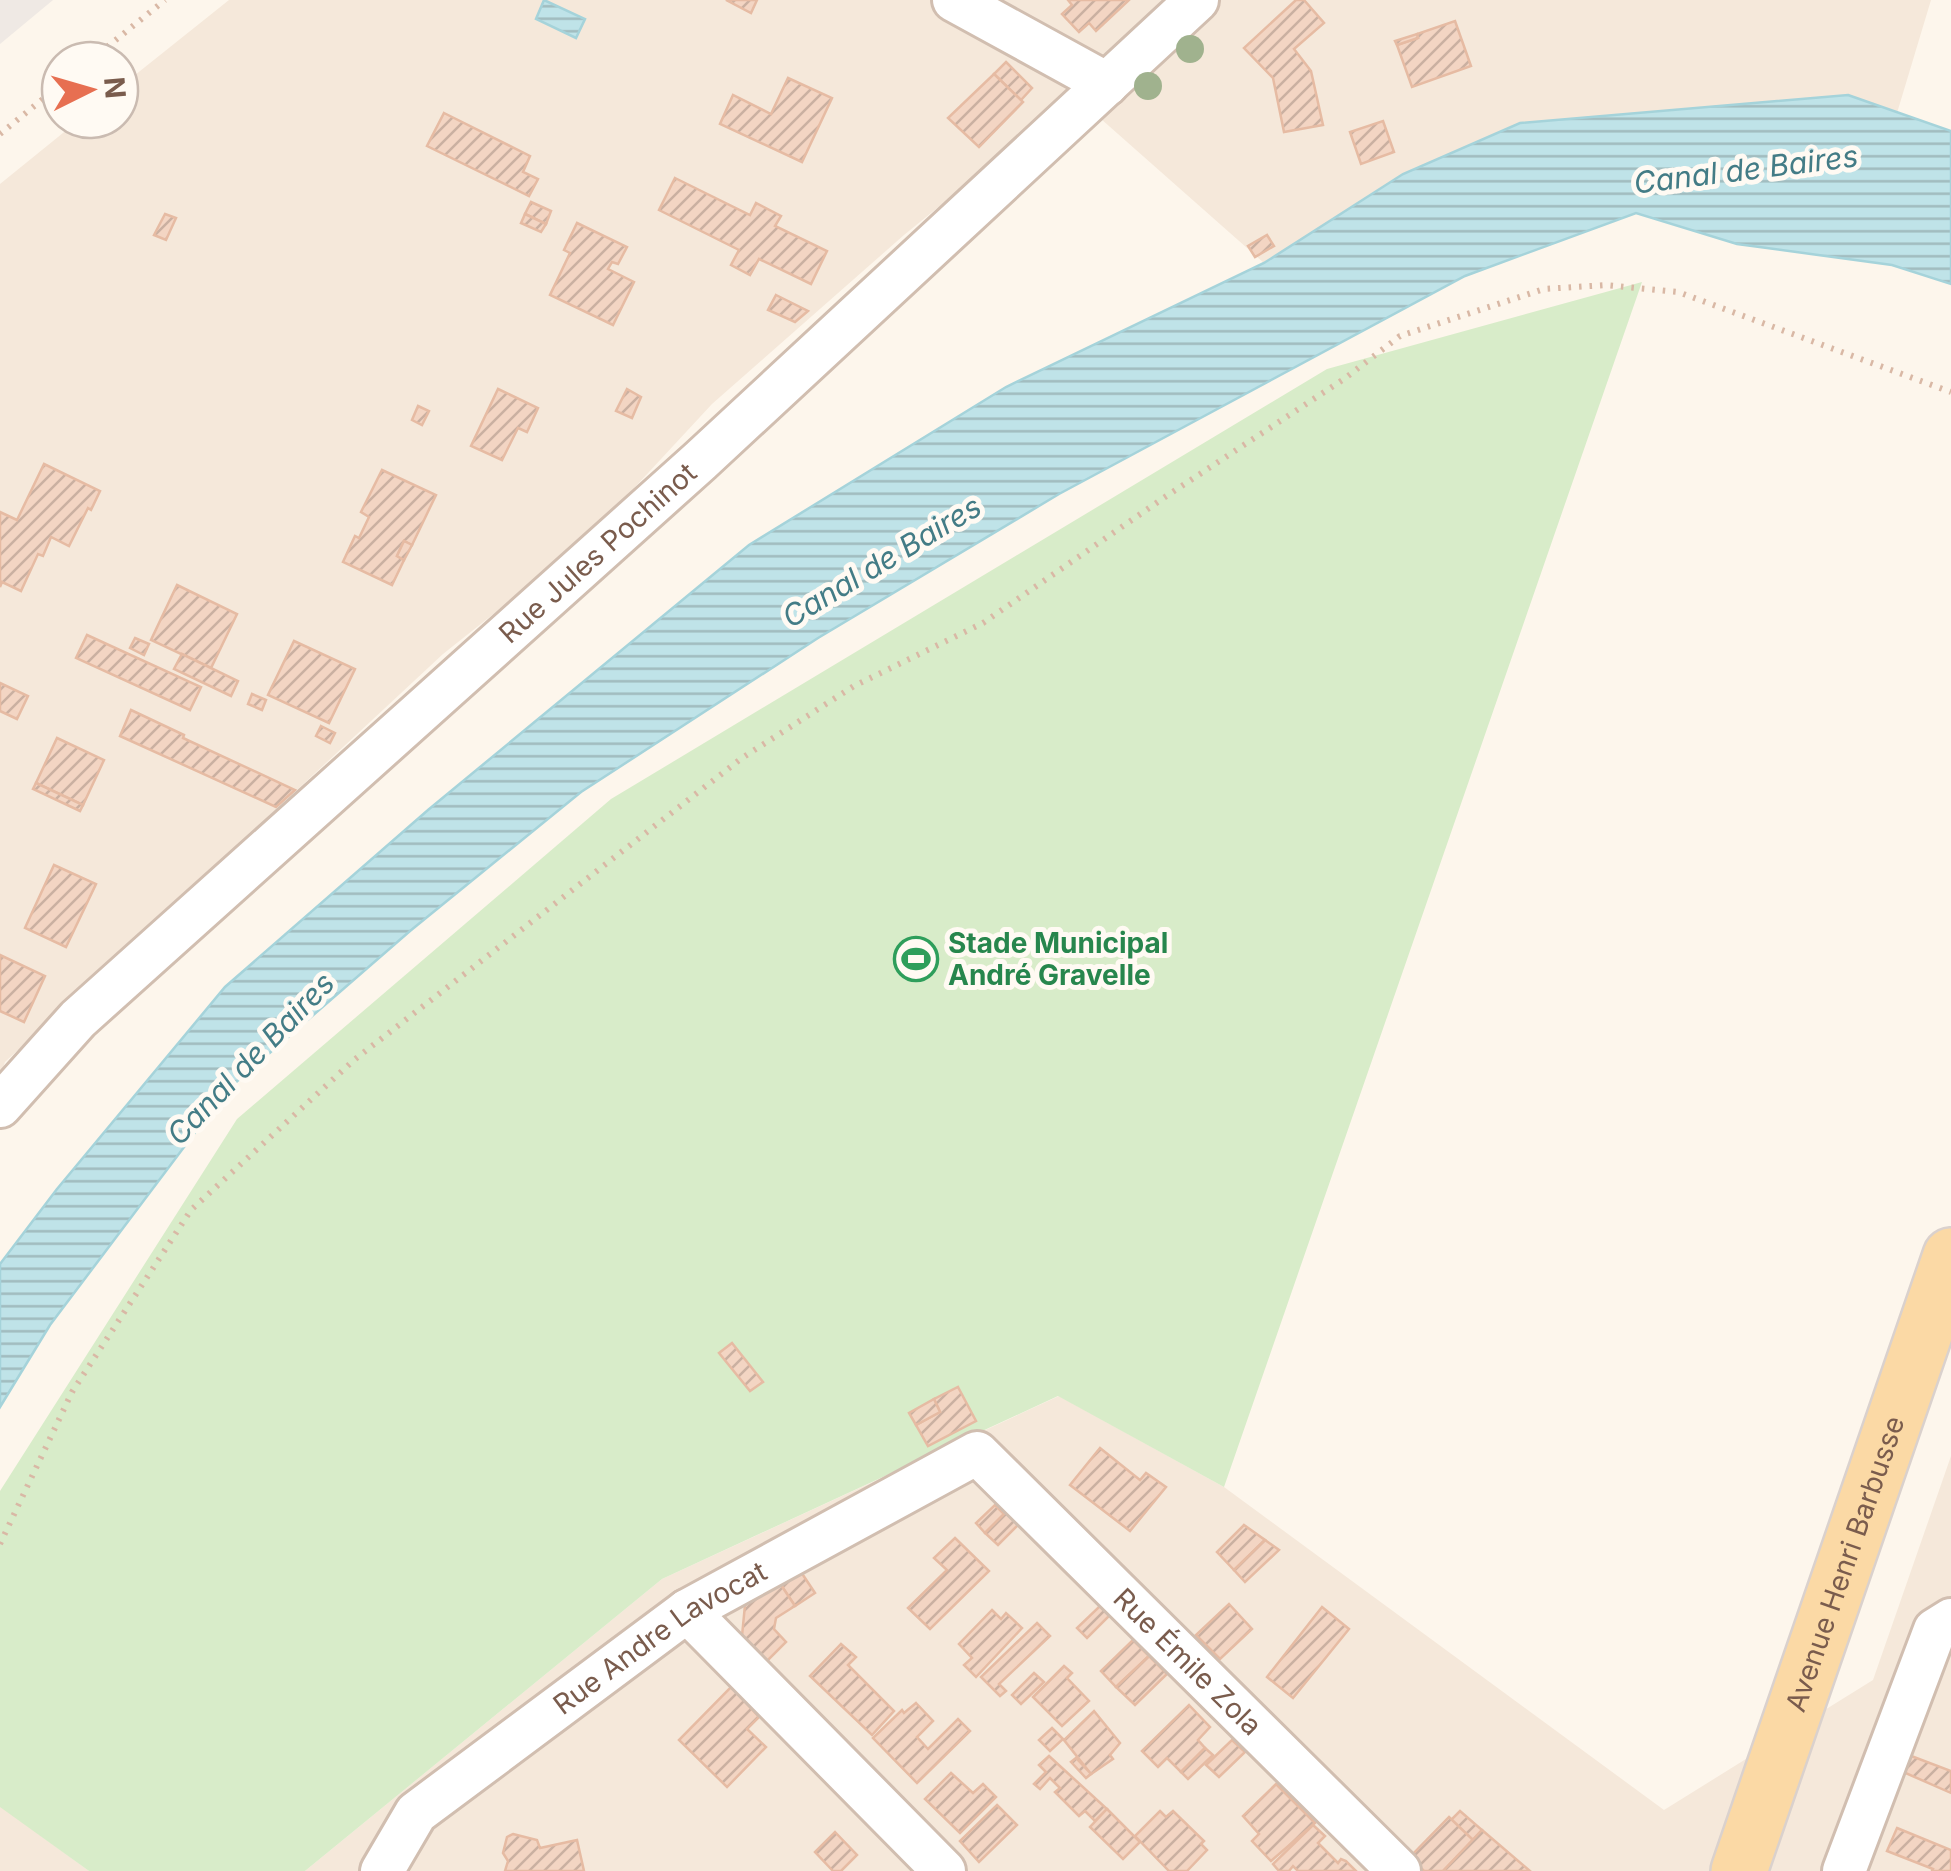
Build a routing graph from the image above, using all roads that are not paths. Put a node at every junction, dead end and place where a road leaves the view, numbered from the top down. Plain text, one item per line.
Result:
1 (954, 0) edge
2 (1197, 0) edge
3 (1106, 84) junction
4 (0, 1106) edge
5 (1951, 1256) edge
6 (977, 1453) joint
7 (687, 1611) junction
8 (1951, 1620) edge
9 (382, 1871) edge
10 (944, 1871) edge
11 (1398, 1871) edge
12 (1739, 1871) edge
13 (1844, 1871) edge

1 - 3 street
2 - 3 street, Rue Jules Pochinot
3 - 4 street, Rue Jules Pochinot
5 - 12 main road, Avenue Henri Barbusse
6 - 7 street, Rue Andre Lavocat
6 - 11 street, Rue Émile Zola
7 - 9 street, Rue Andre Lavocat
7 - 10 street
8 - 13 street

